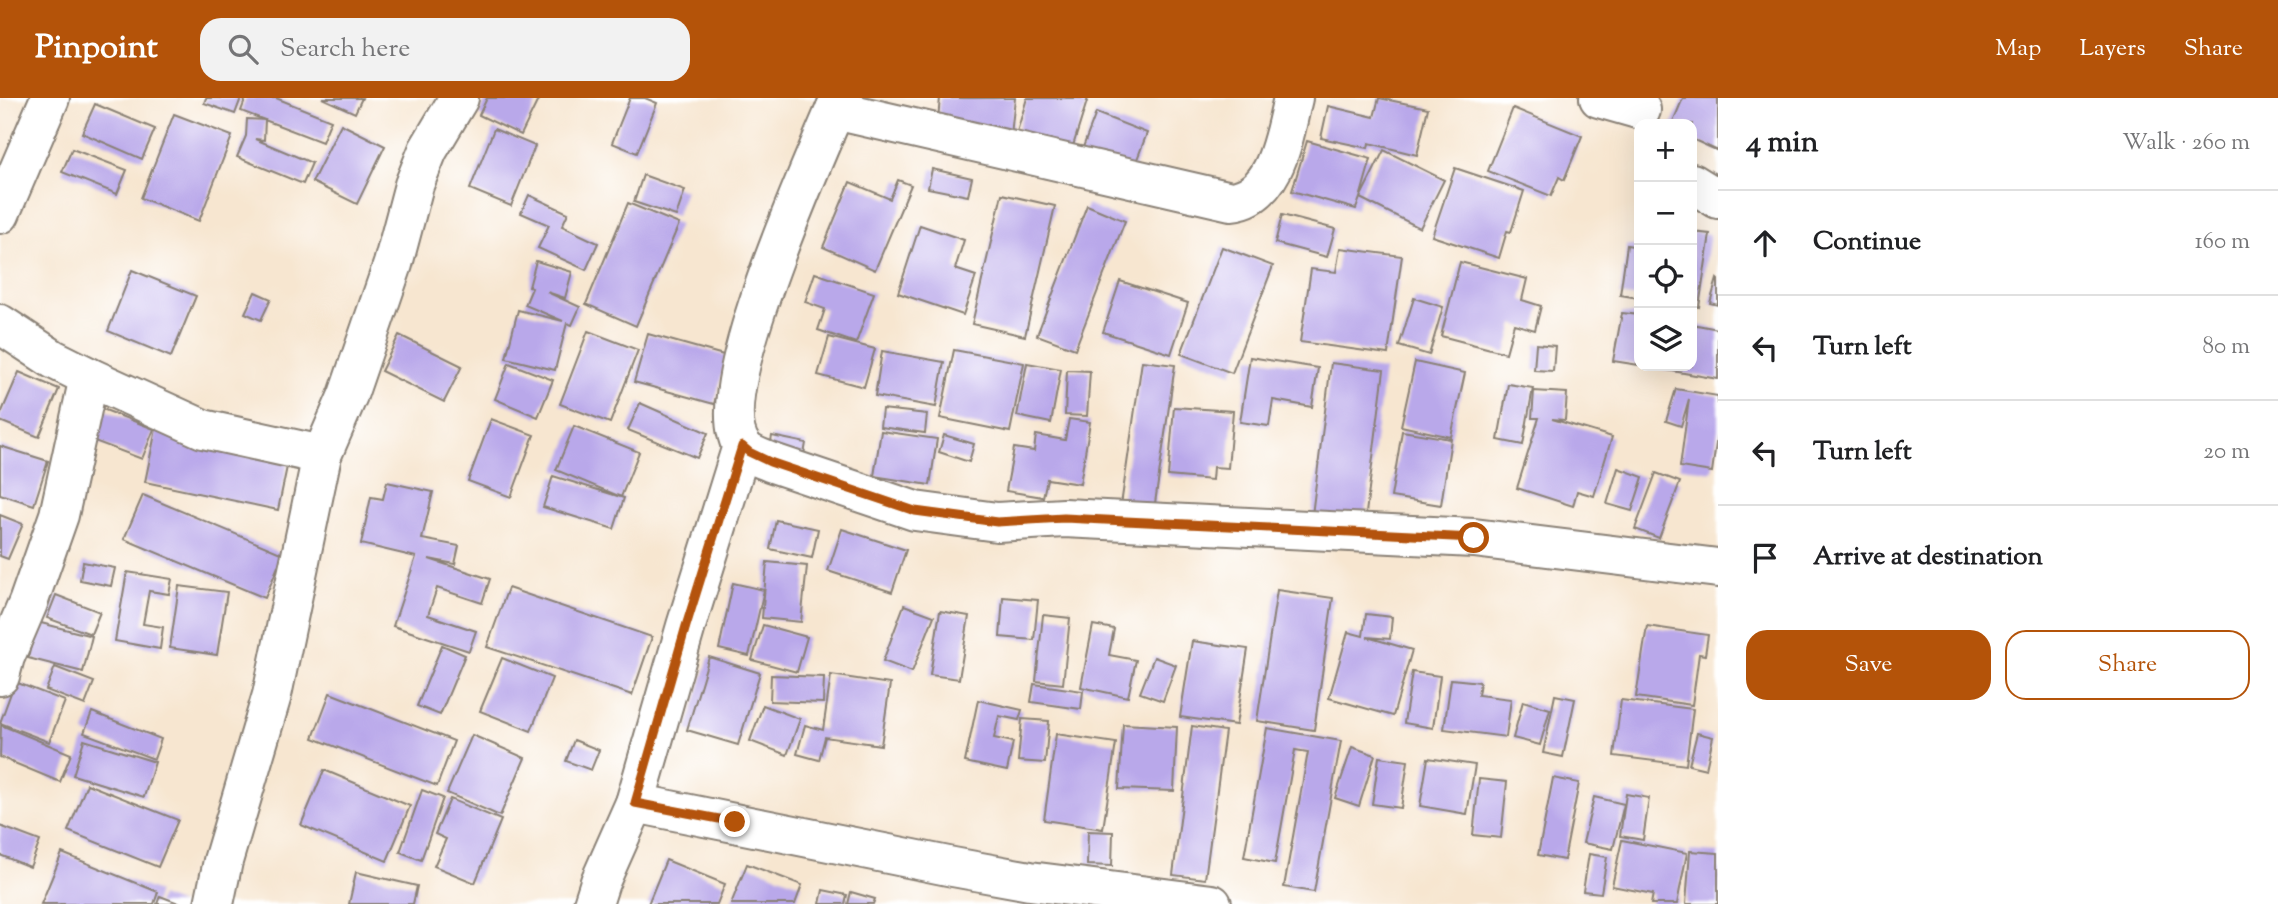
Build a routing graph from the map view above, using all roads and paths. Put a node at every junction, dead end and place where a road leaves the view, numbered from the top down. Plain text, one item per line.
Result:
1 (50, 98) edge
2 (459, 98) edge
3 (1293, 98) edge
4 (1599, 98) edge
5 (838, 104) edge
6 (1642, 111) edge
7 (1697, 186) edge
8 (1718, 200) edge
9 (0, 214) edge
10 (0, 324) edge
11 (89, 377) junction
12 (742, 446) junction
13 (322, 455) junction
14 (1718, 568) edge
15 (0, 676) edge
16 (635, 803) junction
17 (214, 904) edge
18 (593, 904) edge
19 (1212, 904) edge

1 - 9 street
2 - 13 street
3 - 5 street
4 - 6 street
5 - 12 street
7 - 8 street
10 - 11 street
11 - 13 street
11 - 15 street
12 - 14 street
12 - 16 street
13 - 17 street
16 - 18 street
16 - 19 street

